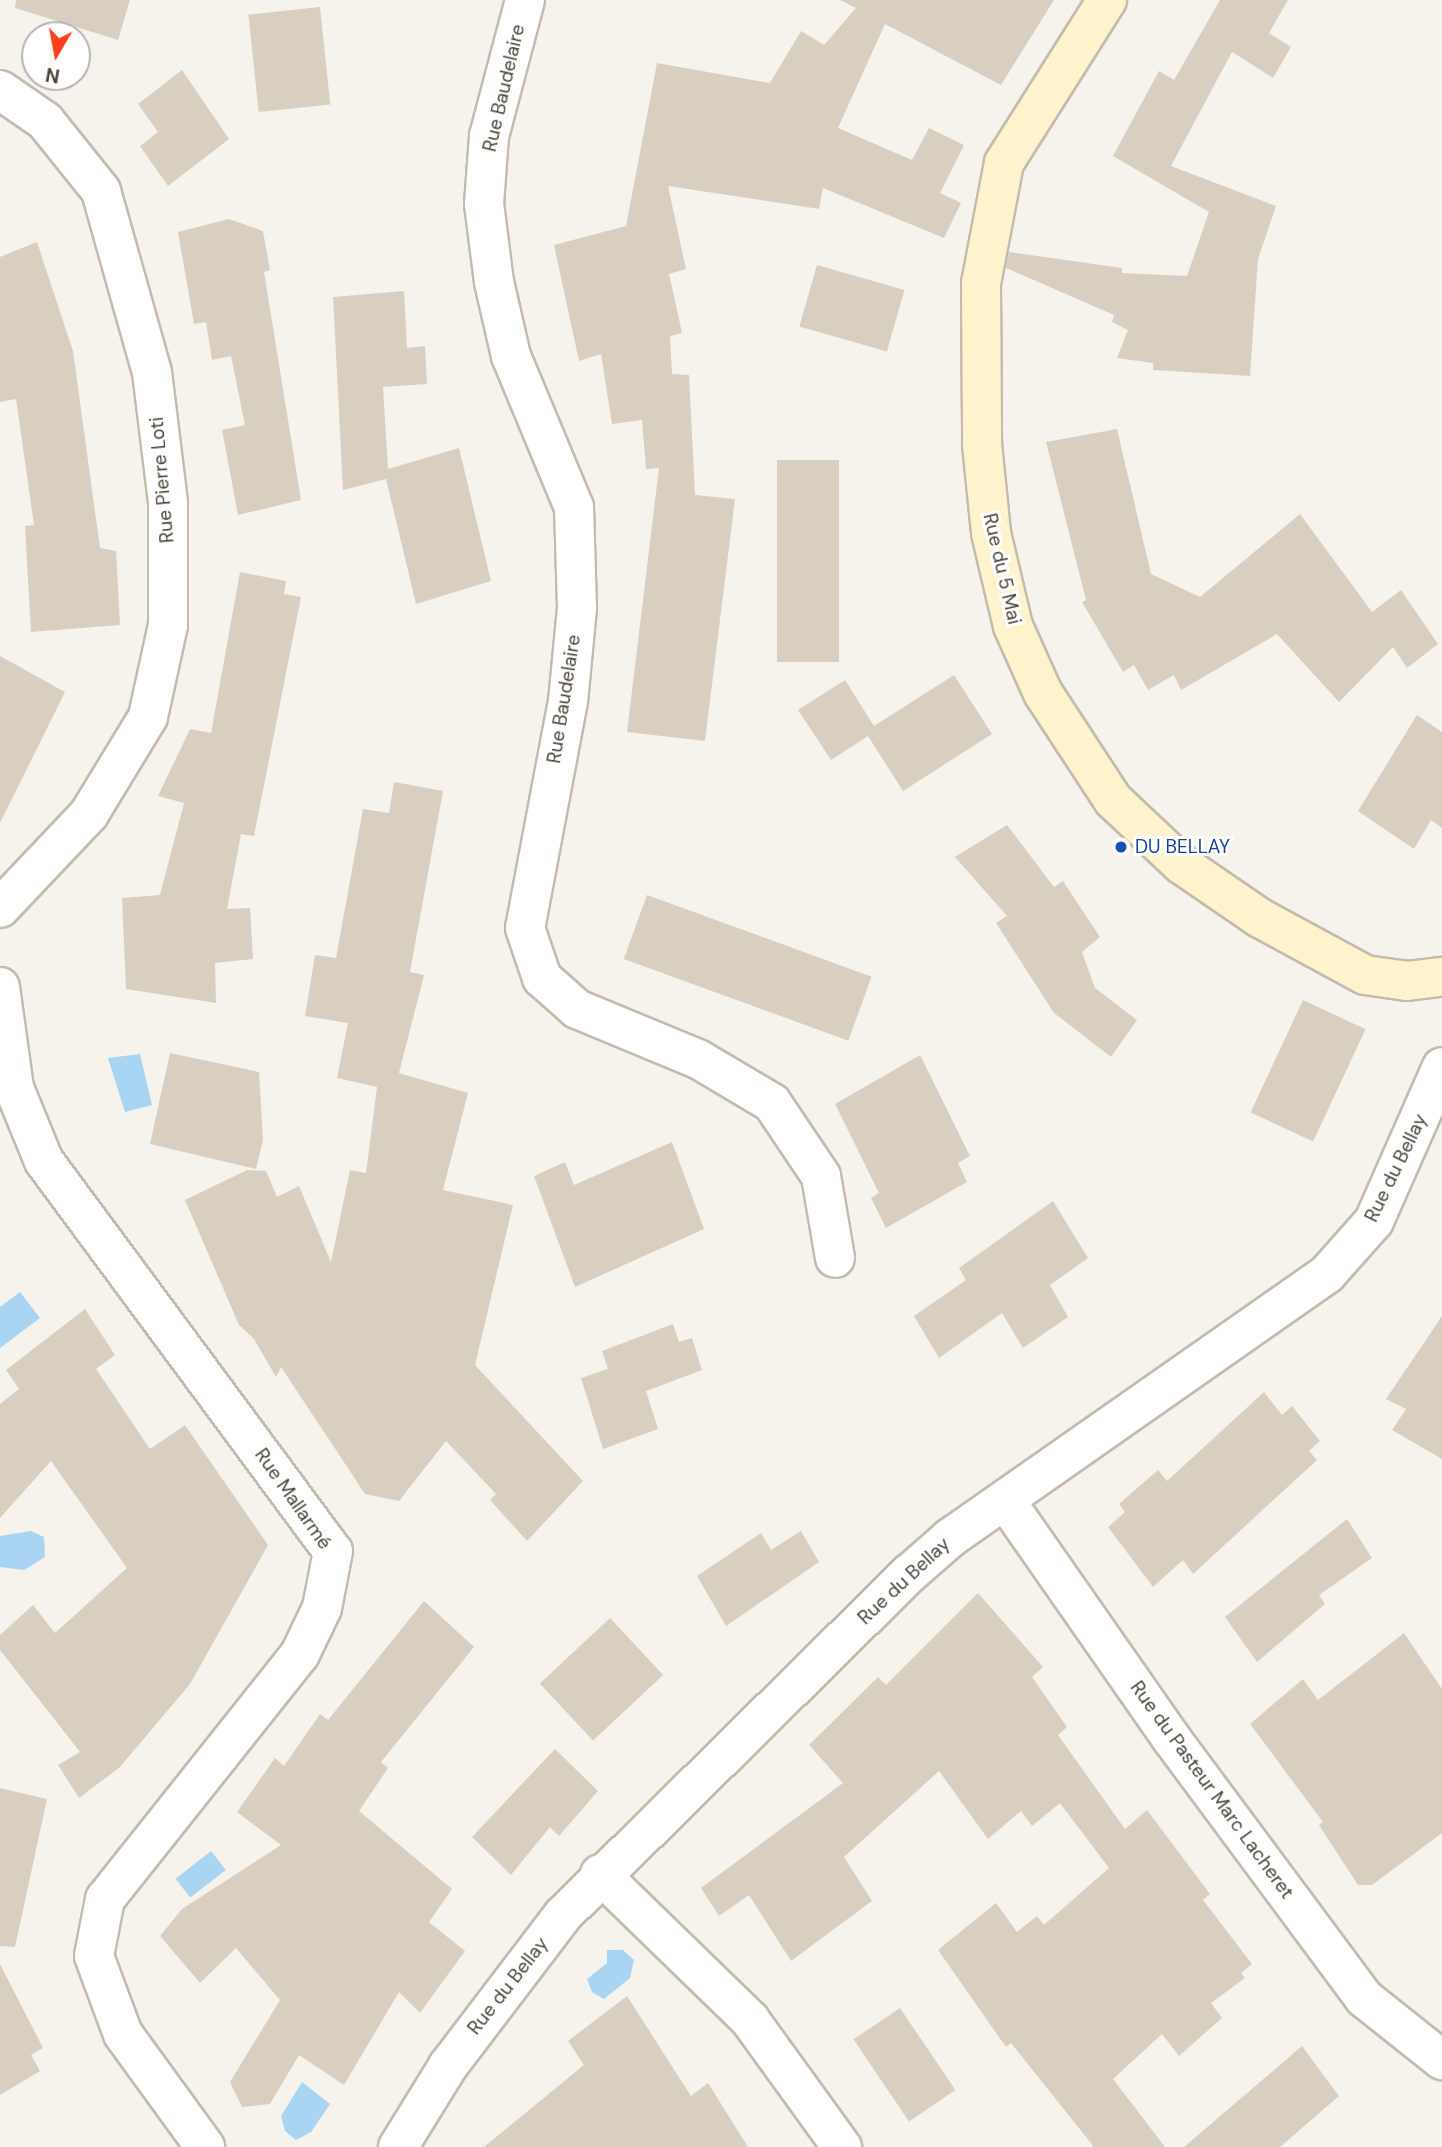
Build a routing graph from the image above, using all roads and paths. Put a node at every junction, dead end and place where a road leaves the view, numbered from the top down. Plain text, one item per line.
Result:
1 (525, 0) edge
2 (1107, 0) edge
3 (0, 90) edge
4 (0, 908) edge
5 (1442, 977) edge
6 (0, 988) edge
7 (1442, 1067) edge
8 (835, 1258) dead end
9 (1005, 1500) junction
10 (600, 1874) junction
11 (1442, 2060) edge
12 (205, 2147) edge
13 (398, 2147) edge
14 (842, 2147) edge

1 - 8 street, Rue Baudelaire
2 - 5 main road, Rue du 5 Mai
3 - 4 street, Rue Pierre Loti
6 - 12 street, Rue Mallarmé
7 - 9 street, Rue du Bellay
9 - 10 street, Rue du Bellay
9 - 11 street, Rue du Pasteur Marc Lacheret
10 - 13 street, Rue du Bellay
10 - 14 street

